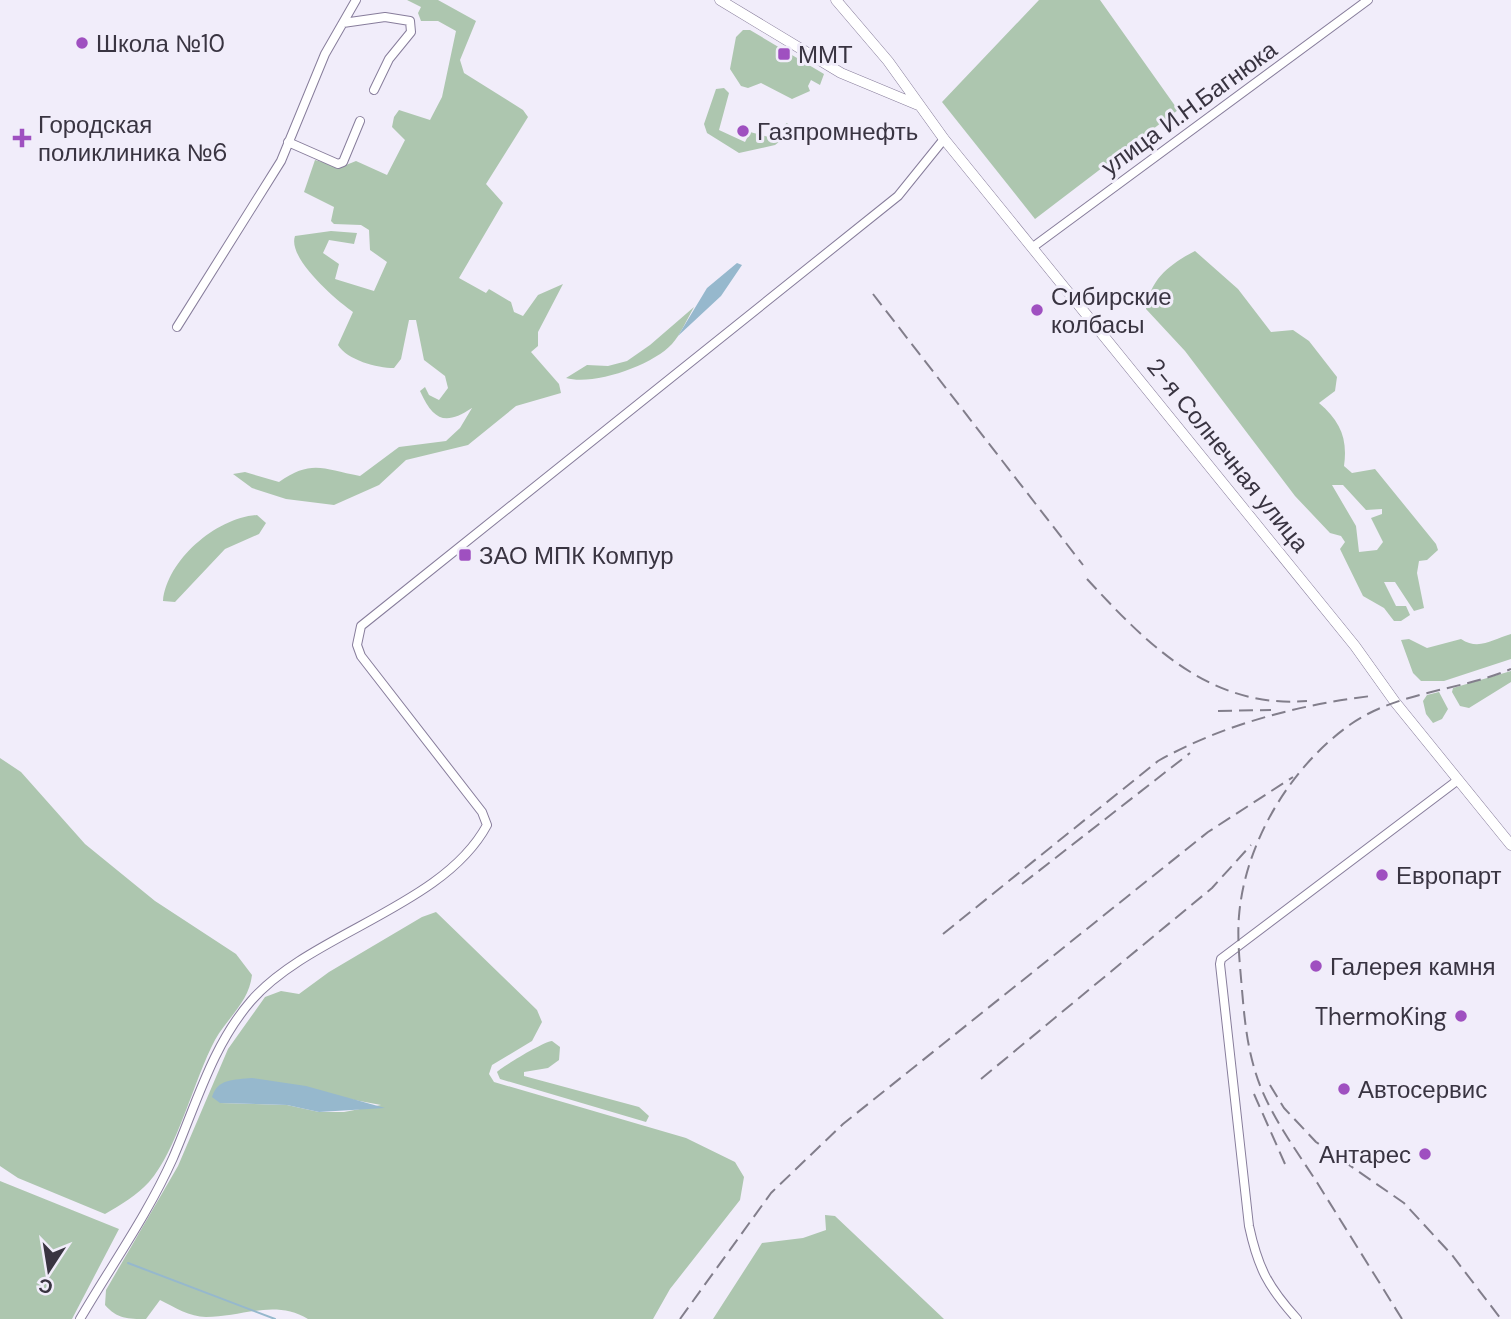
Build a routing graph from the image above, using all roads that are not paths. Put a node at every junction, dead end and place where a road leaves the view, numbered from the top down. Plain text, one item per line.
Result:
1 (356, 0) edge
2 (720, 0) edge
3 (836, 0) edge
4 (1368, 0) edge
5 (343, 23) junction
6 (374, 90) dead end
7 (918, 105) junction
8 (360, 121) dead end
9 (944, 139) junction
10 (288, 142) junction
11 (1033, 247) junction
12 (177, 327) dead end
13 (1458, 780) junction
14 (1511, 845) edge
15 (80, 1319) edge
16 (1297, 1319) edge

1 - 5 street
2 - 7 main road
3 - 7 main road, 2-я Солнечная улица
4 - 11 street, улица И.Н.Багнюка
5 - 6 street
5 - 10 street
7 - 9 main road, 2-я Солнечная улица
8 - 10 street
9 - 11 main road, 2-я Солнечная улица
9 - 15 street
10 - 12 street
11 - 13 main road, 2-я Солнечная улица
13 - 14 main road, 2-я Солнечная улица
13 - 16 street

